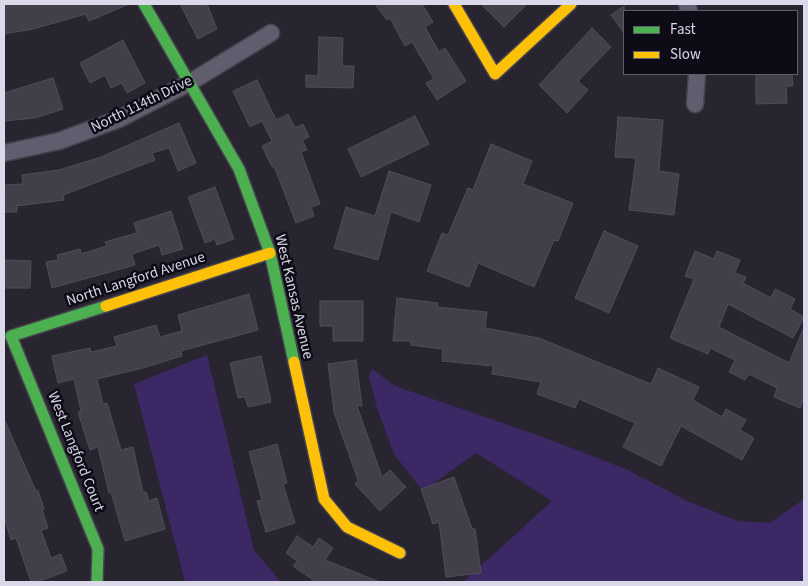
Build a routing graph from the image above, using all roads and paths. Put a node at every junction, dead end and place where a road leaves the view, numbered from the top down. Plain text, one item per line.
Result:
1 (144, 4) edge
2 (454, 4) edge
3 (571, 4) edge
4 (271, 33) dead end
5 (696, 75) edge
6 (189, 82) junction
7 (695, 104) dead end
8 (4, 153) edge
9 (270, 253) junction
10 (11, 336) joint
11 (400, 553) dead end
12 (97, 582) edge

1 - 6 street, West Kansas Avenue
2 - 3 street
4 - 6 street, North 114th Drive
5 - 7 street
6 - 8 street, North 114th Drive
6 - 9 street, West Kansas Avenue
9 - 10 street, North Langford Avenue
9 - 11 street, West Kansas Avenue
10 - 12 street, West Langford Court

